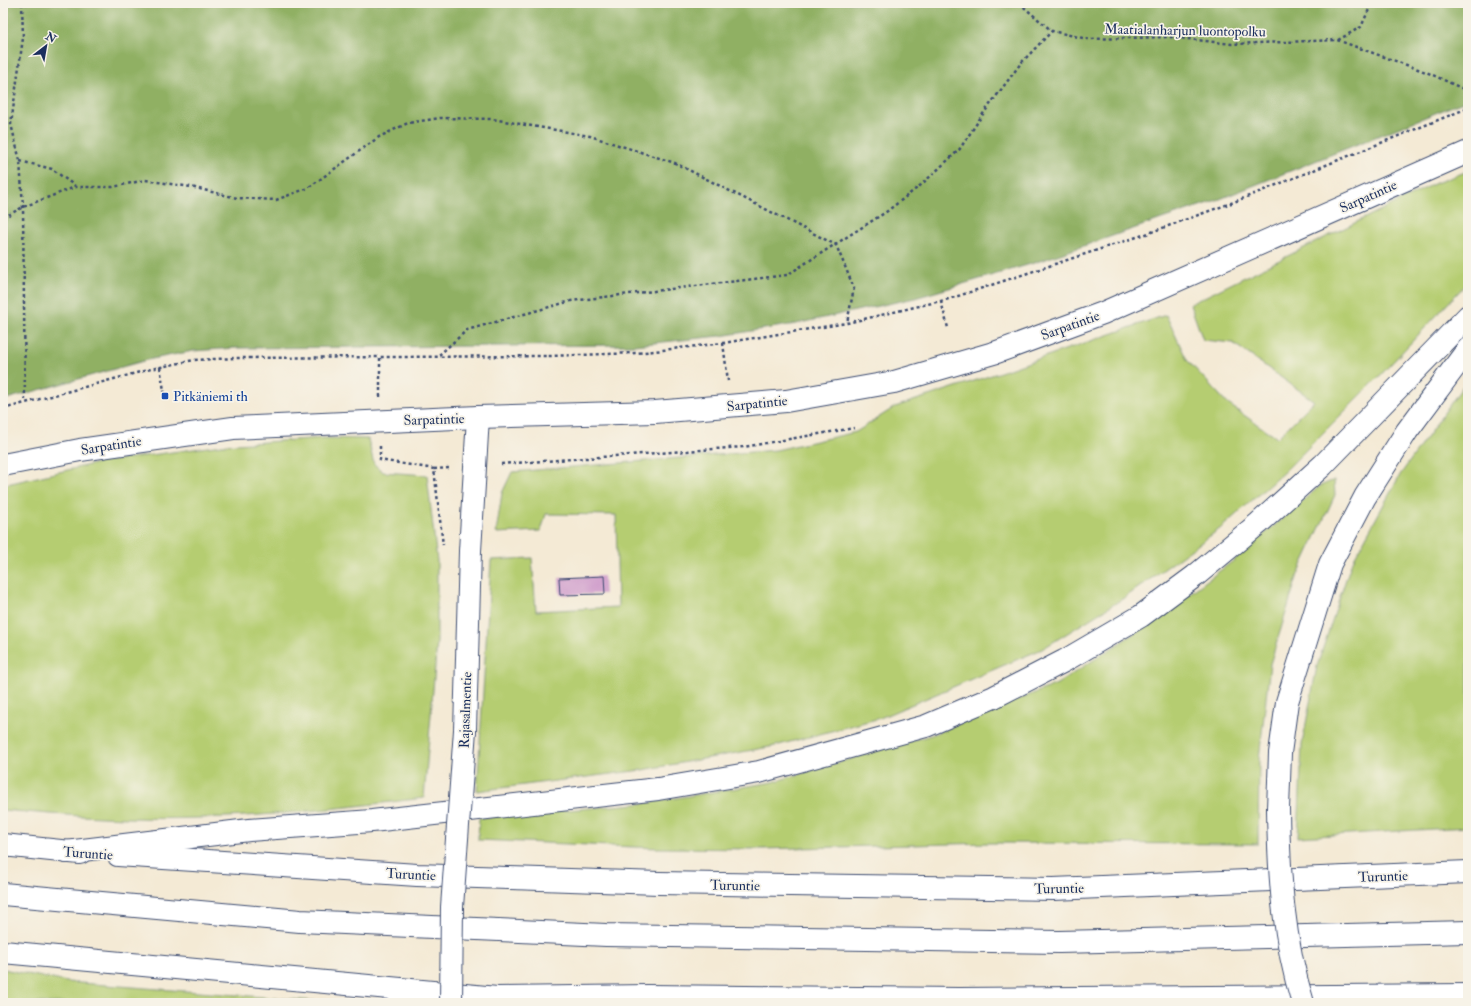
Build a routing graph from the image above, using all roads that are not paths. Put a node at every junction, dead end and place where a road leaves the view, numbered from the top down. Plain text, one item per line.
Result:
1 (1468, 152) edge
2 (1468, 316) edge
3 (1468, 349) edge
4 (478, 417) junction
5 (3, 465) edge
6 (3, 845) edge
7 (66, 852) junction
8 (1468, 872) edge
9 (3, 894) edge
10 (1468, 932) edge
11 (3, 952) edge
12 (1468, 995) edge
13 (507, 1000) edge
14 (451, 1003) edge
15 (1303, 1003) edge

1 - 4 main road, Sarpatintie
2 - 7 main road
3 - 15 main road, bridge
4 - 5 main road, Sarpatintie
4 - 14 main road, Rajasalmentie, bridge
6 - 7 main road, Turuntie
7 - 8 main road, Turuntie
9 - 10 main road
11 - 13 main road
12 - 13 main road

